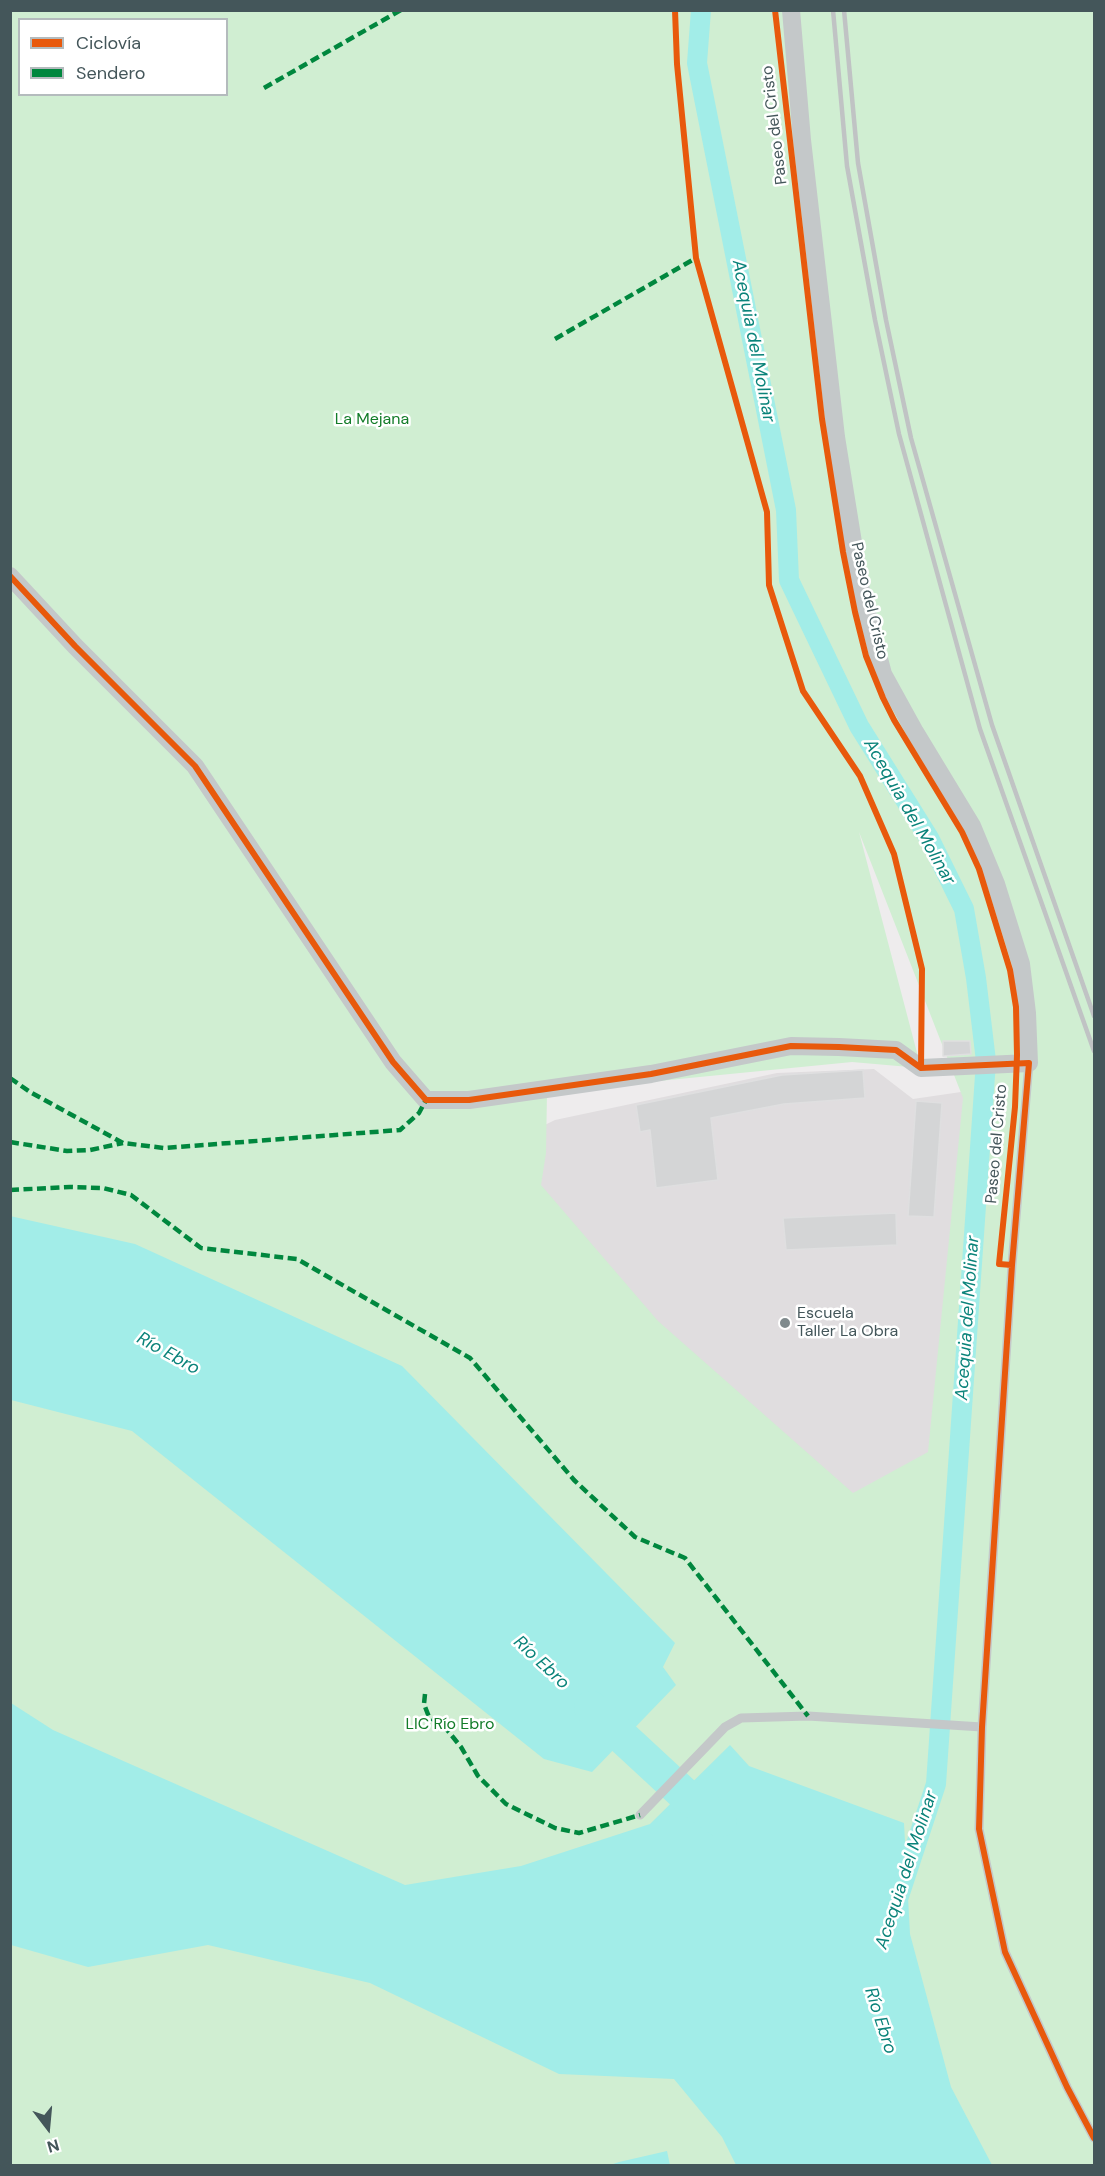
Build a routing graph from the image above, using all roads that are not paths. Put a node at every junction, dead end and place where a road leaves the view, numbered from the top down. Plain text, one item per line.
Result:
1 (791, 10) edge
2 (10, 576) edge
3 (1029, 1063) junction
4 (982, 1727) junction
5 (640, 1815) dead end
6 (1095, 2138) edge

1 - 3 street, Paseo del Cristo
2 - 3 street
3 - 4 lane
4 - 5 lane
4 - 6 lane

